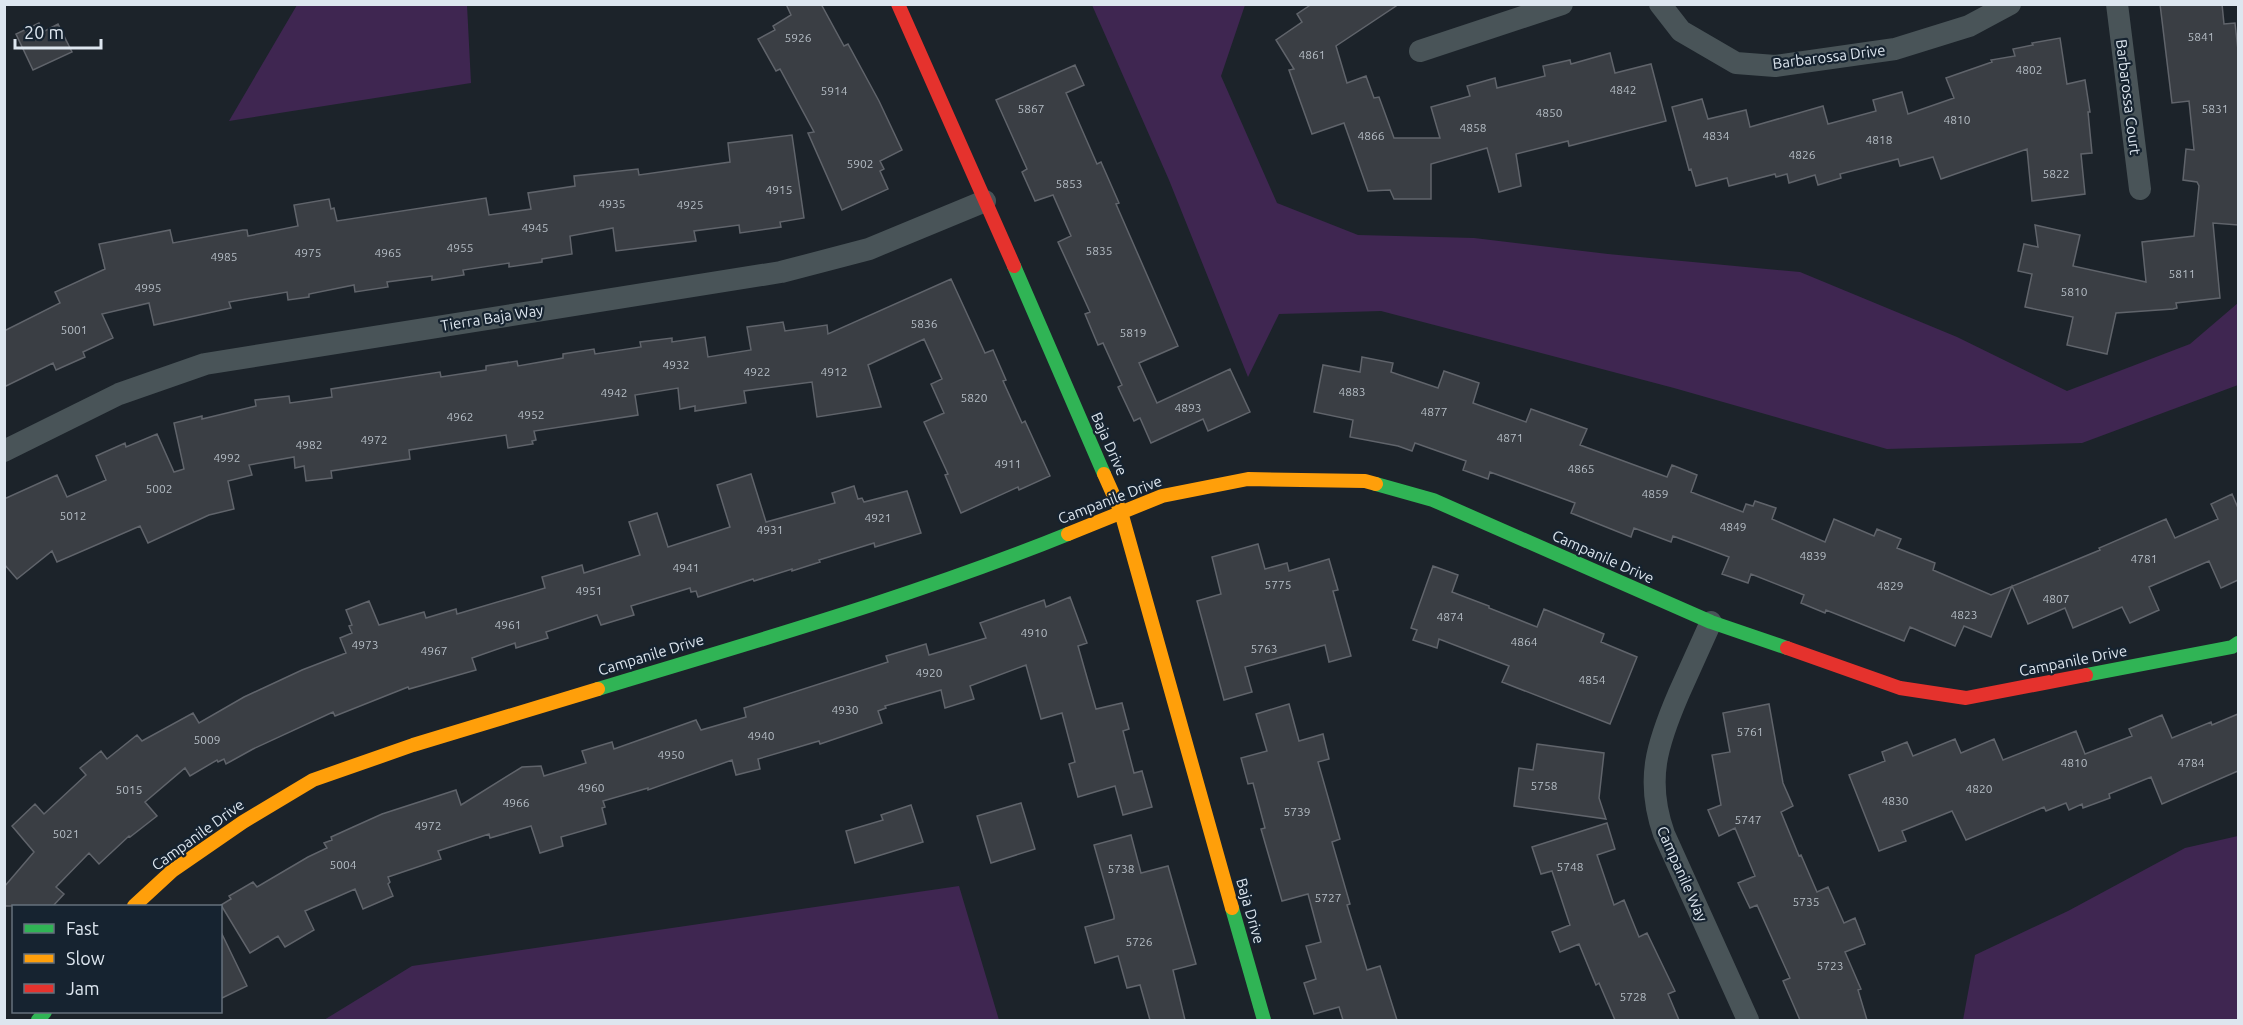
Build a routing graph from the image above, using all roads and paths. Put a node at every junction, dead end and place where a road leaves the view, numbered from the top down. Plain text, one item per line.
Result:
1 (898, 4) edge
2 (1562, 4) edge
3 (1660, 4) edge
4 (2010, 4) edge
5 (2117, 4) edge
6 (1420, 51) dead end
7 (2140, 189) dead end
8 (985, 201) junction
9 (4, 451) edge
10 (1121, 512) junction
11 (1711, 622) junction
12 (2238, 643) edge
13 (135, 905) edge
14 (1264, 1020) edge
15 (1748, 1020) edge

1 - 8 street, Baja Drive
2 - 6 street
3 - 4 street, Barbarossa Drive
5 - 7 street, Barbarossa Court
8 - 9 street, Tierra Baja Way
8 - 10 street, Baja Drive
10 - 11 street, Campanile Drive
10 - 13 street, Campanile Drive
10 - 14 street, Baja Drive
11 - 12 street, Campanile Drive
11 - 15 street, Campanile Way

